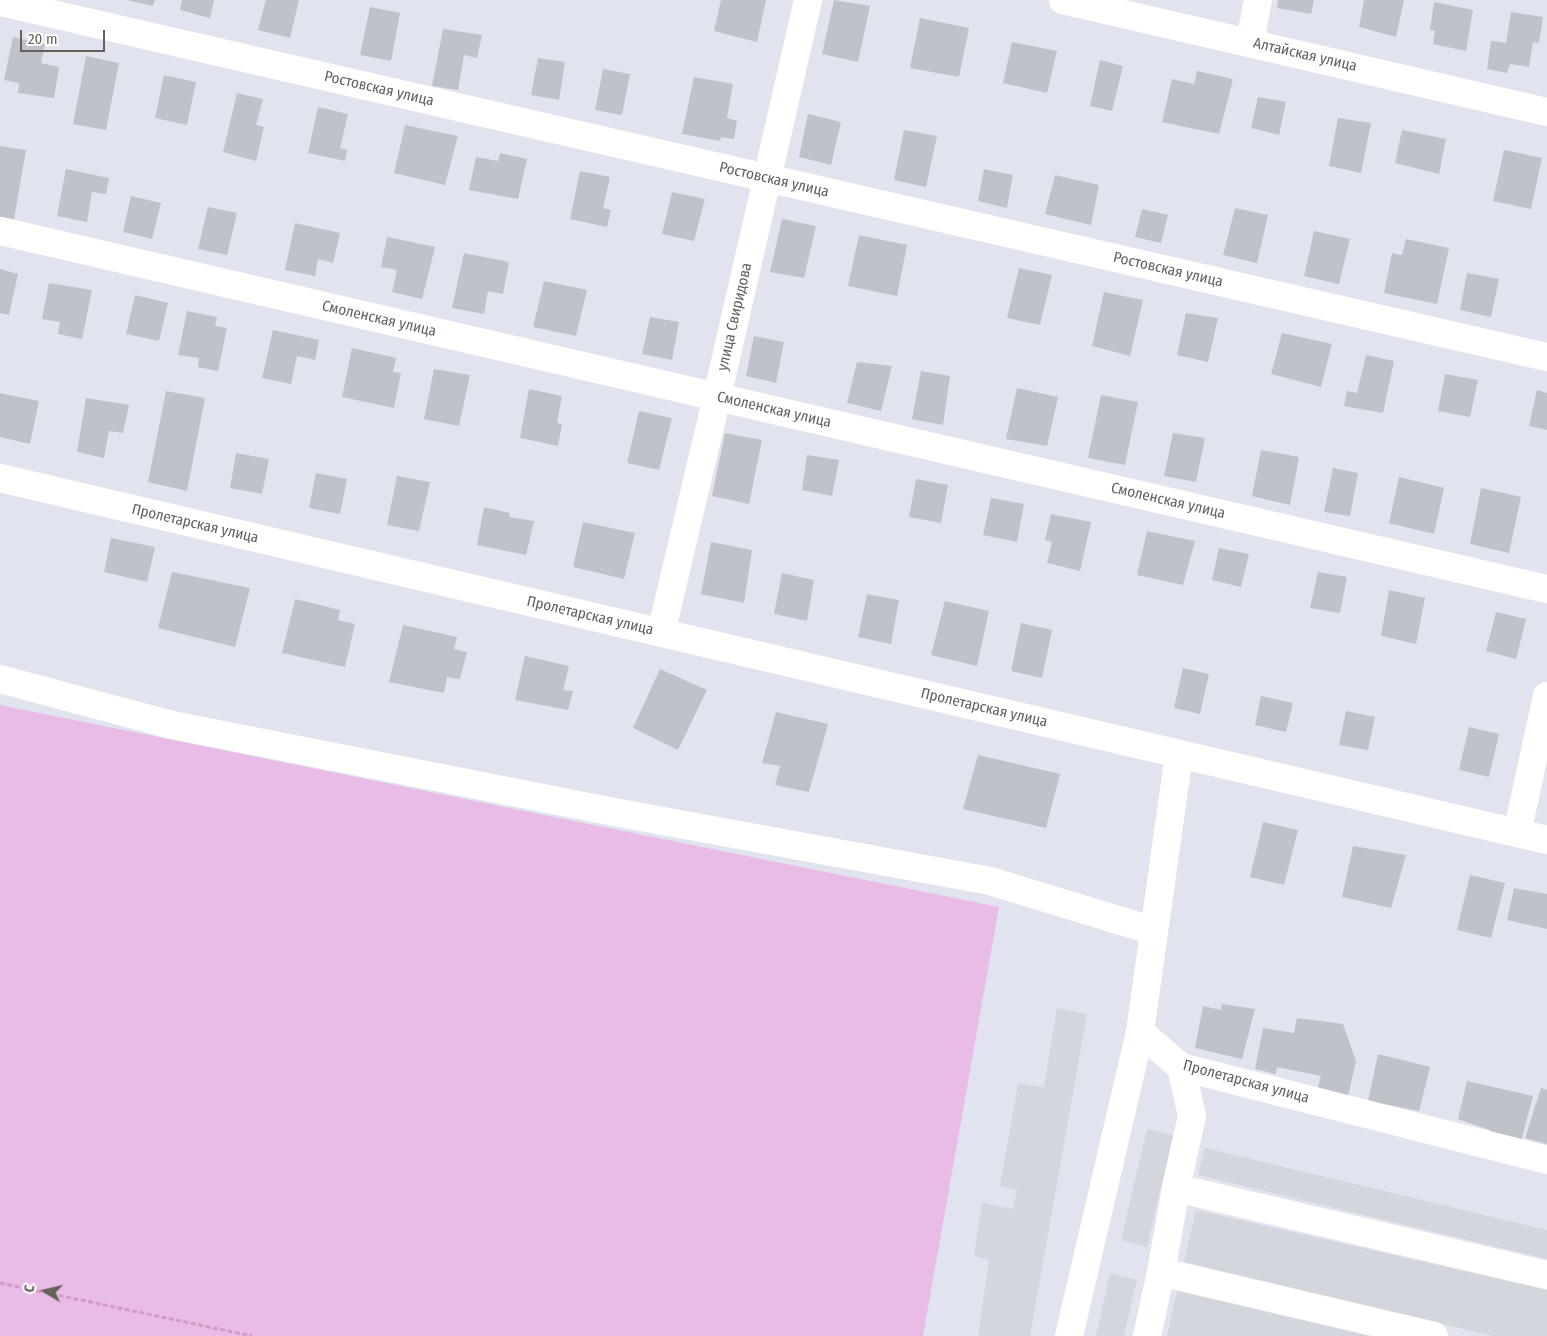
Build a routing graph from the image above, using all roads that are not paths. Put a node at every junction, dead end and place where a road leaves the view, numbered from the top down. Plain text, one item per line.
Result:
1 (808, 0) edge
2 (1063, 0) edge
3 (1258, 0) edge
4 (0, 2) edge
5 (1250, 42) junction
6 (1547, 112) edge
7 (767, 178) junction
8 (0, 231) edge
9 (1547, 357) edge
10 (717, 397) junction
11 (0, 478) edge
12 (1547, 589) edge
13 (661, 633) junction
14 (0, 679) edge
15 (1547, 696) edge
16 (1179, 754) junction
17 (1517, 834) junction
18 (1547, 840) edge
19 (1154, 931) junction
20 (1140, 1032) junction
21 (1181, 1068) junction
22 (1547, 1160) edge
23 (1176, 1188) junction
24 (1161, 1272) junction
25 (1547, 1275) edge
26 (1069, 1336) edge
27 (1146, 1336) edge
28 (1434, 1336) edge

1 - 7 street, улица Свиридова
2 - 5 street, Алтайская улица
3 - 5 street
4 - 7 street, Ростовская улица
5 - 6 street, Алтайская улица
7 - 9 street, Ростовская улица
7 - 10 street, улица Свиридова
8 - 10 street, Смоленская улица
10 - 12 street, Смоленская улица
10 - 13 street, улица Свиридова
11 - 13 street, Пролетарская улица
13 - 16 street, Пролетарская улица
14 - 19 street
15 - 17 street
16 - 17 street, Пролетарская улица
16 - 19 street
17 - 18 street, Пролетарская улица
19 - 20 street
20 - 21 street, Пролетарская улица
20 - 26 street
21 - 22 street, Пролетарская улица
21 - 23 street
23 - 24 street
23 - 25 street
24 - 27 street
24 - 28 street

